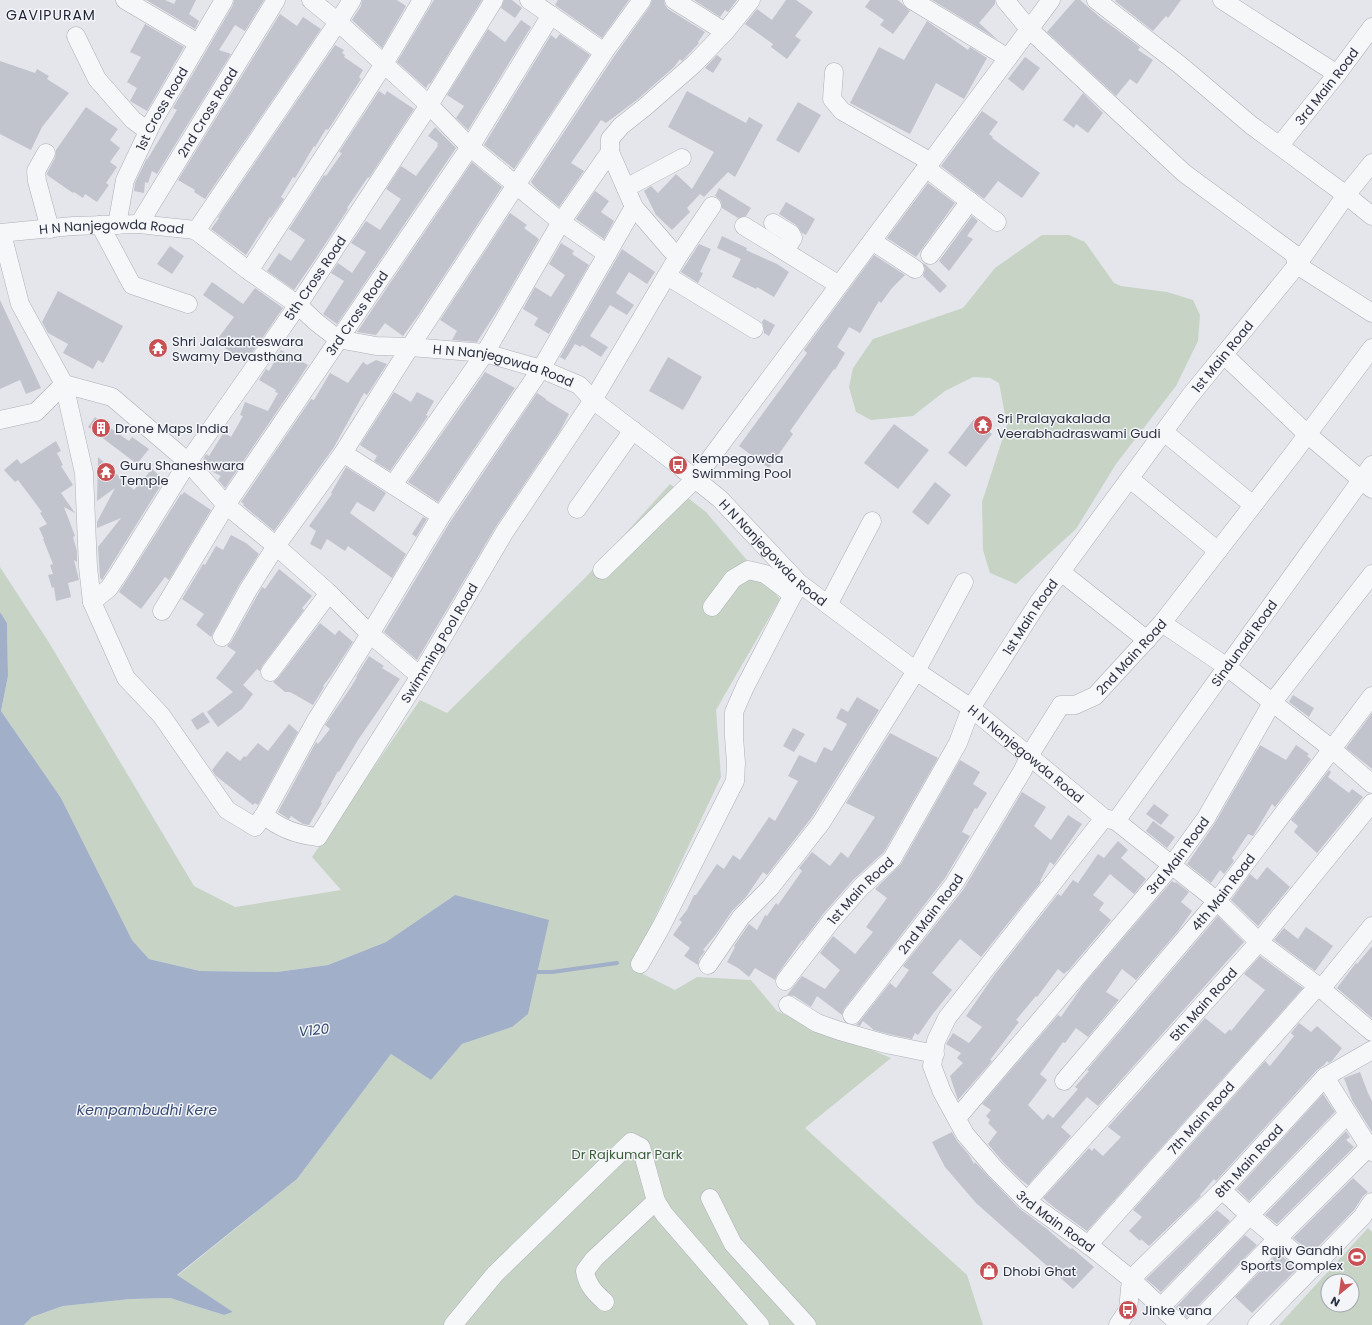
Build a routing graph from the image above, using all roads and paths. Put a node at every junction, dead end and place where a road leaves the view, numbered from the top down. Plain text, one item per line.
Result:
1 (125, 0) edge
2 (276, 0) edge
3 (311, 0) edge
4 (352, 0) edge
5 (422, 0) edge
6 (494, 0) edge
7 (642, 0) edge
8 (674, 0) edge
9 (751, 0) edge
10 (912, 0) edge
11 (1005, 0) edge
12 (1051, 0) edge
13 (1096, 0) edge
14 (1222, 0) edge
15 (222, 1) edge
16 (532, 1) edge
17 (551, 15) junction
18 (338, 22) junction
19 (1372, 27) edge
20 (1029, 30) junction
21 (726, 32) junction
22 (76, 36) dead end
23 (198, 43) junction
24 (604, 52) junction
25 (1008, 58) junction
26 (384, 64) junction
27 (834, 72) dead end
28 (1337, 74) junction
29 (429, 105) junction
30 (148, 131) junction
31 (1280, 145) junction
32 (470, 147) junction
33 (610, 152) junction
34 (46, 153) dead end
35 (682, 158) dead end
36 (1372, 163) edge
37 (929, 165) junction
38 (516, 186) junction
39 (626, 188) junction
40 (1346, 195) junction
41 (970, 201) junction
42 (712, 206) dead end
43 (634, 207) junction
44 (1372, 216) edge
45 (561, 222) junction
46 (773, 222) dead end
47 (997, 222) dead end
48 (139, 224) junction
49 (109, 225) junction
50 (744, 226) dead end
51 (50, 228) junction
52 (196, 231) junction
53 (1, 234) edge
54 (872, 241) junction
55 (785, 251) junction
56 (607, 254) junction
57 (680, 254) junction
58 (930, 255) dead end
59 (1297, 265) junction
60 (915, 269) dead end
61 (249, 271) junction
62 (667, 276) junction
63 (839, 285) junction
64 (188, 304) dead end
65 (298, 304) junction
66 (1372, 313) edge
67 (754, 330) dead end
68 (338, 339) junction
69 (410, 347) junction
70 (1372, 348) edge
71 (485, 353) junction
72 (1224, 355) junction
73 (541, 369) junction
74 (64, 384) junction
75 (594, 400) junction
76 (0, 420) edge
77 (633, 430) junction
78 (1164, 432) junction
79 (1307, 434) junction
80 (343, 453) junction
81 (188, 462) junction
82 (1372, 465) edge
83 (695, 479) junction
84 (1130, 479) junction
85 (1367, 484) edge
86 (393, 485) junction
87 (226, 505) junction
88 (1253, 505) junction
89 (577, 509) dead end
90 (441, 516) junction
91 (872, 521) dead end
92 (276, 546) junction
93 (1218, 551) junction
94 (602, 570) dead end
95 (1060, 572) junction
96 (1372, 574) edge
97 (964, 582) dead end
98 (796, 589) junction
99 (329, 593) junction
100 (92, 602) junction
101 (828, 605) junction
102 (712, 607) dead end
103 (162, 611) dead end
104 (1162, 623) junction
105 (370, 634) junction
106 (222, 637) dead end
107 (1147, 640) junction
108 (1227, 667) junction
109 (916, 671) junction
110 (270, 672) dead end
111 (420, 676) junction
112 (1372, 696) edge
113 (1272, 703) junction
114 (971, 708) junction
115 (1332, 749) junction
116 (1029, 756) junction
117 (1372, 784) edge
118 (1372, 803) edge
119 (264, 815) junction
120 (1110, 819) junction
121 (1172, 865) junction
122 (1217, 901) junction
123 (1372, 926) edge
124 (1259, 942) junction
125 (640, 964) dead end
126 (708, 965) dead end
127 (785, 981) dead end
128 (1320, 987) junction
129 (788, 1005) dead end
130 (852, 1015) dead end
131 (1372, 1032) edge
132 (1372, 1050) edge
133 (934, 1054) junction
134 (1325, 1077) junction
135 (1064, 1082) dead end
136 (1348, 1114) junction
137 (957, 1118) junction
138 (1370, 1149) edge
139 (1222, 1190) junction
140 (710, 1198) dead end
141 (656, 1200) junction
142 (1027, 1201) junction
143 (1372, 1202) edge
144 (1249, 1215) junction
145 (1277, 1238) junction
146 (1095, 1250) junction
147 (1313, 1268) junction
148 (1131, 1279) junction
149 (605, 1302) dead end
150 (1161, 1307) junction
151 (453, 1325) edge
152 (760, 1325) edge
153 (807, 1325) edge
154 (1118, 1325) edge
155 (1180, 1325) edge
156 (1194, 1325) edge
157 (1257, 1325) edge

1 - 23 street
2 - 48 street, 2nd Cross Road
3 - 18 street
4 - 18 street
5 - 26 street
6 - 29 street, 5th Cross Road
7 - 24 street
8 - 21 street
9 - 21 street
10 - 25 street
11 - 20 street
12 - 20 street
13 - 31 street
14 - 28 street
15 - 23 street, 1st Cross Road
16 - 17 street
17 - 24 street
17 - 32 street, 3rd Cross Road
18 - 26 street
18 - 52 street
19 - 28 street, 3rd Main Road
20 - 25 street
20 - 59 street
21 - 33 street
22 - 30 street
23 - 30 street, 1st Cross Road
24 - 38 street
25 - 37 street
26 - 29 street
26 - 61 street
27 - 37 street
28 - 31 street, 3rd Main Road
29 - 32 street
29 - 65 street, 5th Cross Road
30 - 49 street, 1st Cross Road
31 - 40 street
32 - 38 street
32 - 68 street, 3rd Cross Road
33 - 39 street
33 - 45 street
34 - 51 street
35 - 39 street
36 - 40 street
37 - 41 street
37 - 54 street
38 - 45 street
38 - 69 street
39 - 43 street
40 - 44 street
40 - 59 street
41 - 47 street
41 - 58 street
42 - 57 street, Swimming Pool Road
43 - 56 street
43 - 57 street
45 - 56 street
45 - 71 street
46 - 55 street
48 - 49 street, H N Nanjegowda Road
48 - 52 street, H N Nanjegowda Road
49 - 51 street, H N Nanjegowda Road
49 - 64 street
50 - 55 street
51 - 53 street, H N Nanjegowda Road
52 - 61 street, H N Nanjegowda Road
53 - 74 street
54 - 60 street
54 - 63 street
55 - 63 street
56 - 73 street
57 - 62 street, Swimming Pool Road
59 - 66 street
59 - 72 street, 1st Main Road
61 - 65 street, H N Nanjegowda Road
62 - 67 street
62 - 75 street, Swimming Pool Road
63 - 83 street
65 - 68 street, H N Nanjegowda Road
65 - 81 street, 5th Cross Road
68 - 69 street, H N Nanjegowda Road
68 - 87 street, 3rd Cross Road
69 - 71 street, H N Nanjegowda Road
69 - 80 street
70 - 79 street, 2nd Main Road
71 - 73 street, H N Nanjegowda Road
71 - 86 street
72 - 78 street, 1st Main Road
72 - 79 street
73 - 75 street, H N Nanjegowda Road
73 - 90 street
74 - 76 street
74 - 81 street
74 - 100 street
75 - 77 street, H N Nanjegowda Road
75 - 111 street, Swimming Pool Road
77 - 83 street, H N Nanjegowda Road
77 - 89 street
78 - 84 street, 1st Main Road
78 - 88 street
79 - 85 street
79 - 88 street, 2nd Main Road
80 - 86 street
80 - 92 street
81 - 87 street
81 - 100 street, 5th Cross Road
82 - 85 street, Sindunadi Road
83 - 94 street
83 - 98 street, H N Nanjegowda Road
84 - 93 street
84 - 95 street, 1st Main Road
85 - 108 street, Sindunadi Road
86 - 90 street
87 - 92 street
87 - 103 street, 3rd Cross Road
88 - 93 street, 2nd Main Road
90 - 105 street
91 - 101 street
92 - 99 street
92 - 106 street
93 - 104 street, 2nd Main Road
95 - 107 street
95 - 114 street, 1st Main Road
96 - 113 street, 3rd Main Road
97 - 109 street
98 - 101 street, H N Nanjegowda Road
98 - 102 street
98 - 125 street
99 - 105 street
99 - 110 street
100 - 119 street
101 - 109 street, H N Nanjegowda Road
104 - 107 street, 2nd Main Road
104 - 108 street
105 - 111 street
105 - 119 street
107 - 116 street, 2nd Main Road
108 - 113 street
108 - 120 street, Sindunadi Road
109 - 114 street, H N Nanjegowda Road
109 - 126 street
111 - 119 street, Swimming Pool Road
112 - 115 street, 4th Main Road
113 - 115 street
113 - 121 street, 3rd Main Road
114 - 116 street, H N Nanjegowda Road
114 - 127 street, 1st Main Road
115 - 117 street
115 - 122 street, 4th Main Road
116 - 120 street, H N Nanjegowda Road
116 - 130 street, 2nd Main Road
118 - 124 street, 5th Main Road
120 - 121 street, H N Nanjegowda Road
120 - 133 street, 3rd Main Road
121 - 122 street, H N Nanjegowda Road
121 - 137 street, 3rd Main Road
122 - 124 street, H N Nanjegowda Road
122 - 135 street, 4th Main Road
123 - 128 street, 7th Main Road
124 - 128 street, H N Nanjegowda Road
124 - 142 street, 5th Main Road
128 - 131 street, H N Nanjegowda Road
128 - 146 street, 7th Main Road
129 - 133 street
132 - 134 street, 8th Main Road
133 - 137 street, 3rd Main Road
134 - 136 street
134 - 139 street, 8th Main Road
136 - 138 street
136 - 144 street
137 - 142 street, 3rd Main Road
138 - 145 street
139 - 144 street
139 - 148 street, 8th Main Road
140 - 153 street
141 - 149 street
141 - 151 street
141 - 152 street
142 - 146 street, 3rd Main Road
143 - 147 street
144 - 145 street
144 - 150 street
145 - 147 street
145 - 156 street
146 - 148 street, 3rd Main Road
147 - 157 street
148 - 150 street, 3rd Main Road
148 - 154 street
150 - 155 street, 3rd Main Road

